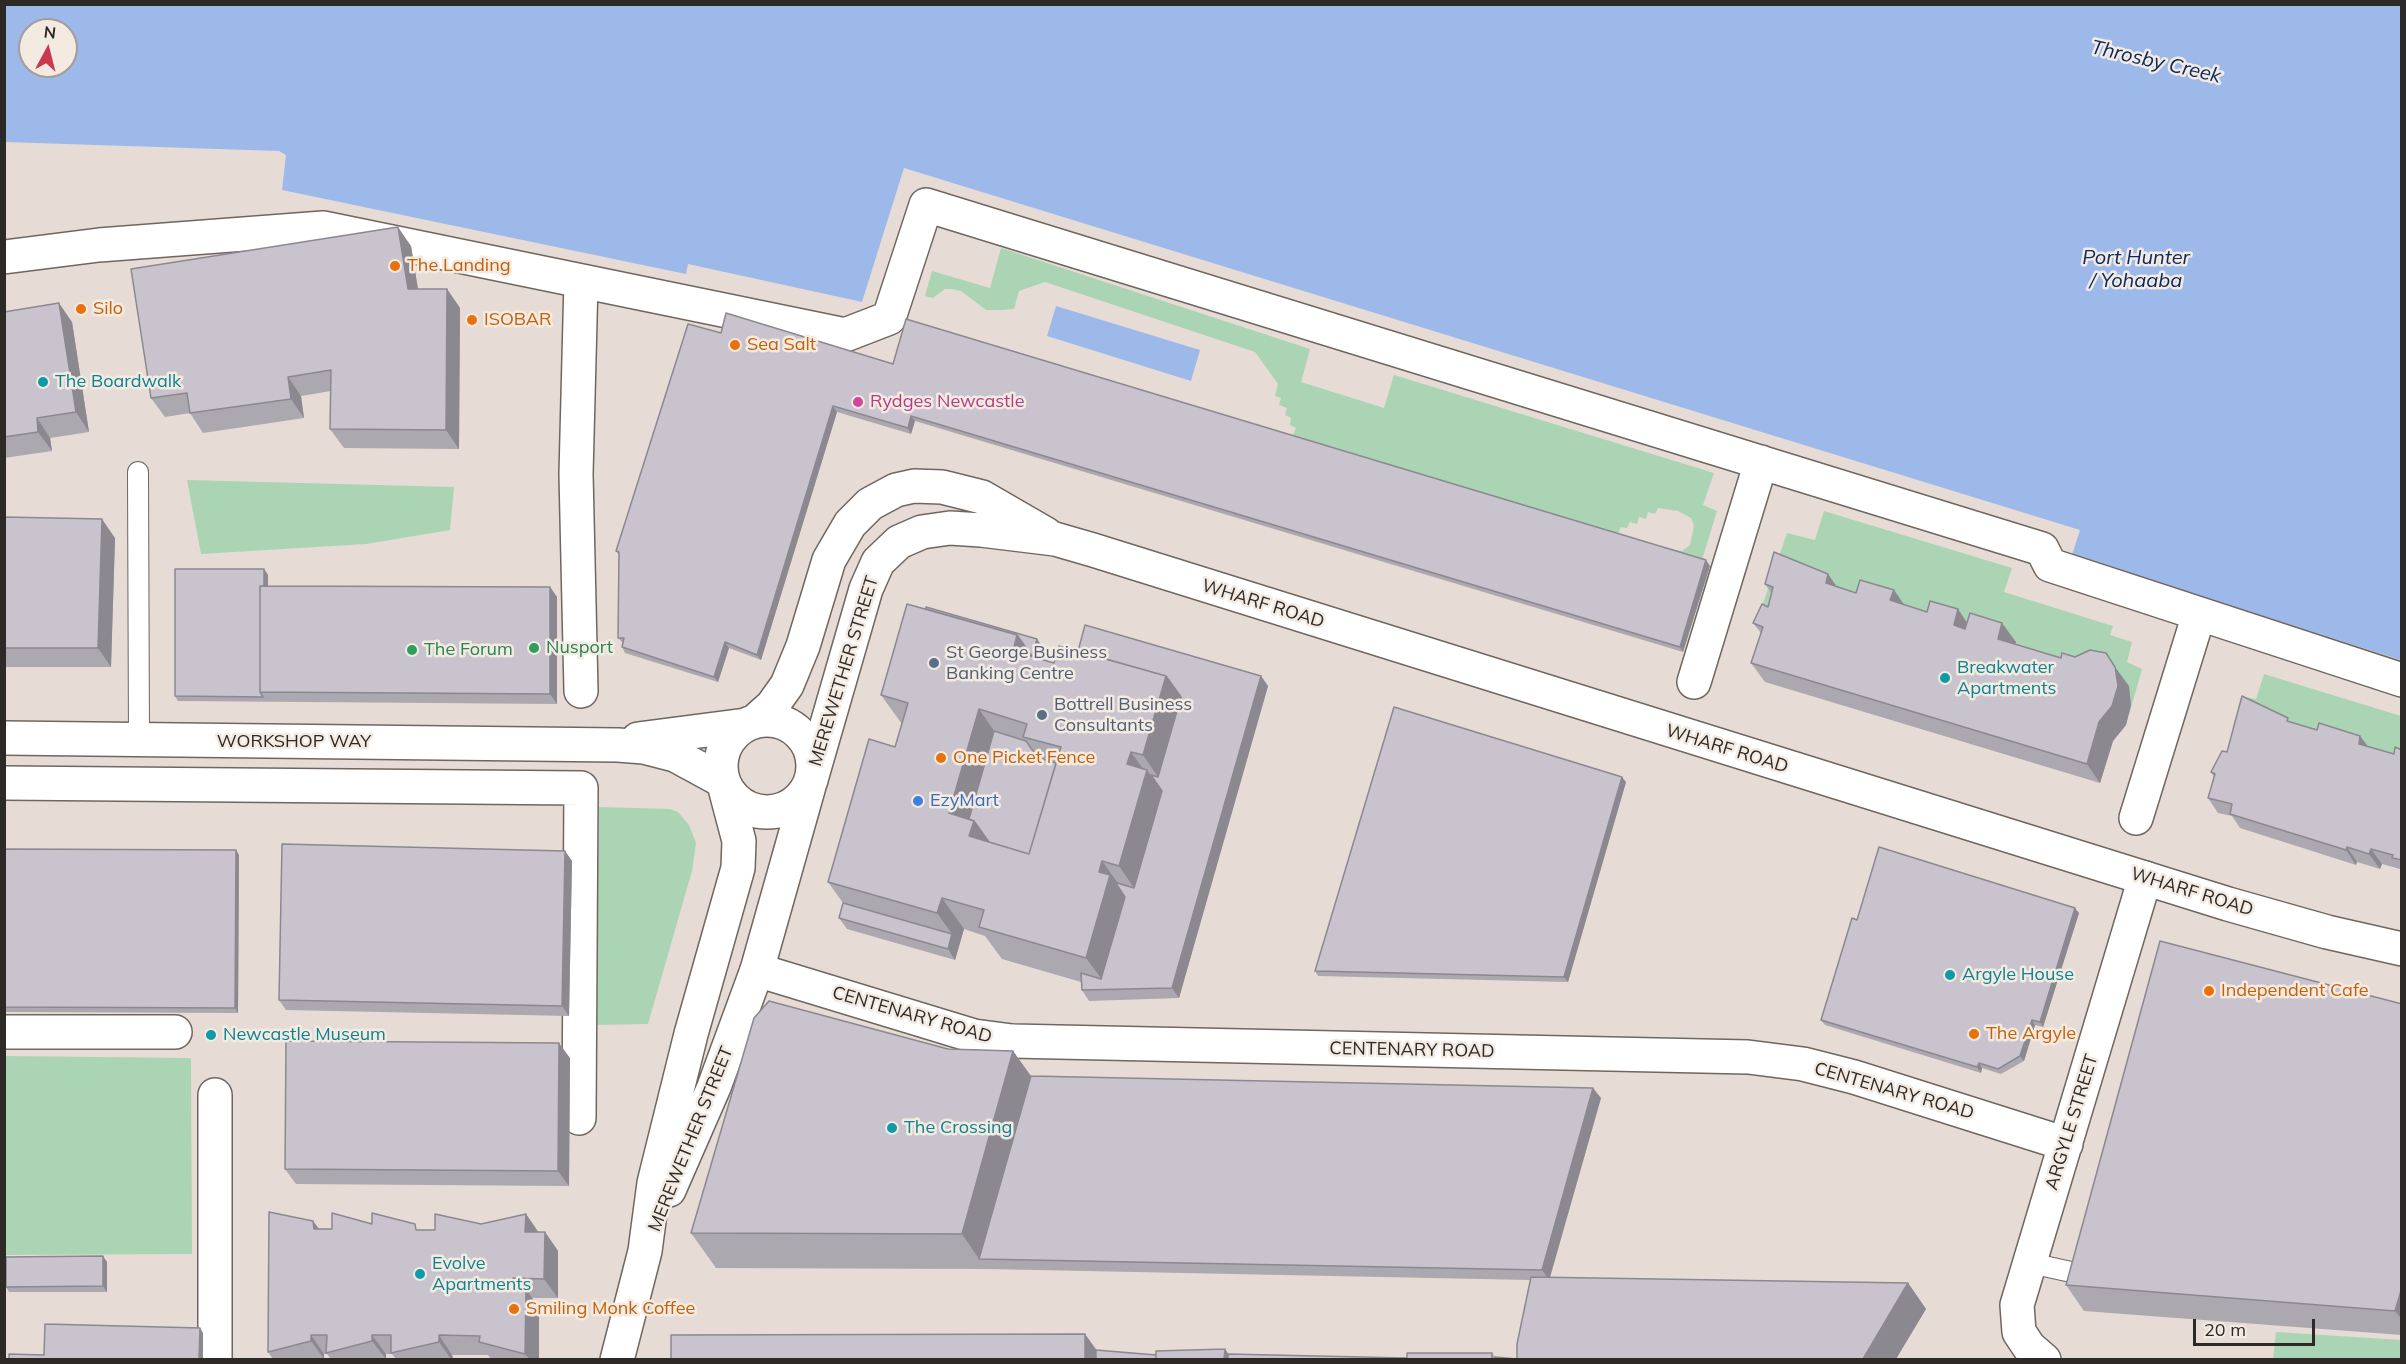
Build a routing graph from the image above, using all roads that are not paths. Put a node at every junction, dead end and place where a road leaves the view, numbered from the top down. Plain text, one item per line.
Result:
1 (4, 257) edge
2 (581, 281) junction
3 (1761, 462) junction
4 (138, 472) dead end
5 (1055, 539) junction
6 (2199, 614) junction
7 (2402, 680) edge
8 (1694, 682) dead end
9 (581, 691) dead end
10 (750, 724) junction
11 (4, 738) edge
12 (139, 742) junction
13 (583, 743) junction
14 (810, 781) junction
15 (4, 783) edge
16 (723, 784) junction
17 (2136, 818) dead end
18 (2145, 878) junction
19 (2402, 949) edge
20 (713, 957) junction
21 (757, 970) junction
22 (4, 1032) edge
23 (175, 1032) dead end
24 (215, 1095) dead end
25 (579, 1118) dead end
26 (2066, 1144) junction
27 (645, 1251) junction
28 (2030, 1263) junction
29 (2094, 1277) edge
30 (2028, 1355) edge
31 (215, 1359) edge
32 (617, 1359) edge

1 - 2 street
2 - 3 street
2 - 9 street
3 - 6 street
3 - 8 street
4 - 12 lane
5 - 10 street
5 - 14 street, MEREWETHER STREET
5 - 18 street, WHARF ROAD
6 - 7 street
6 - 17 street
10 - 13 street, WORKSHOP WAY
10 - 14 street
10 - 16 street
11 - 12 street, WORKSHOP WAY
12 - 13 street, WORKSHOP WAY
13 - 16 street, WORKSHOP WAY
14 - 16 street
14 - 21 street, MEREWETHER STREET
15 - 25 street
16 - 20 street, MEREWETHER STREET
18 - 19 street, WHARF ROAD
18 - 26 street, ARGYLE STREET
20 - 21 street, CENTENARY ROAD
20 - 27 street, MEREWETHER STREET
21 - 26 street, CENTENARY ROAD
21 - 27 street, MEREWETHER STREET
22 - 23 street
24 - 31 street
26 - 28 street, ARGYLE STREET
27 - 32 street, MEREWETHER STREET
28 - 29 lane
28 - 30 street, ARGYLE STREET

